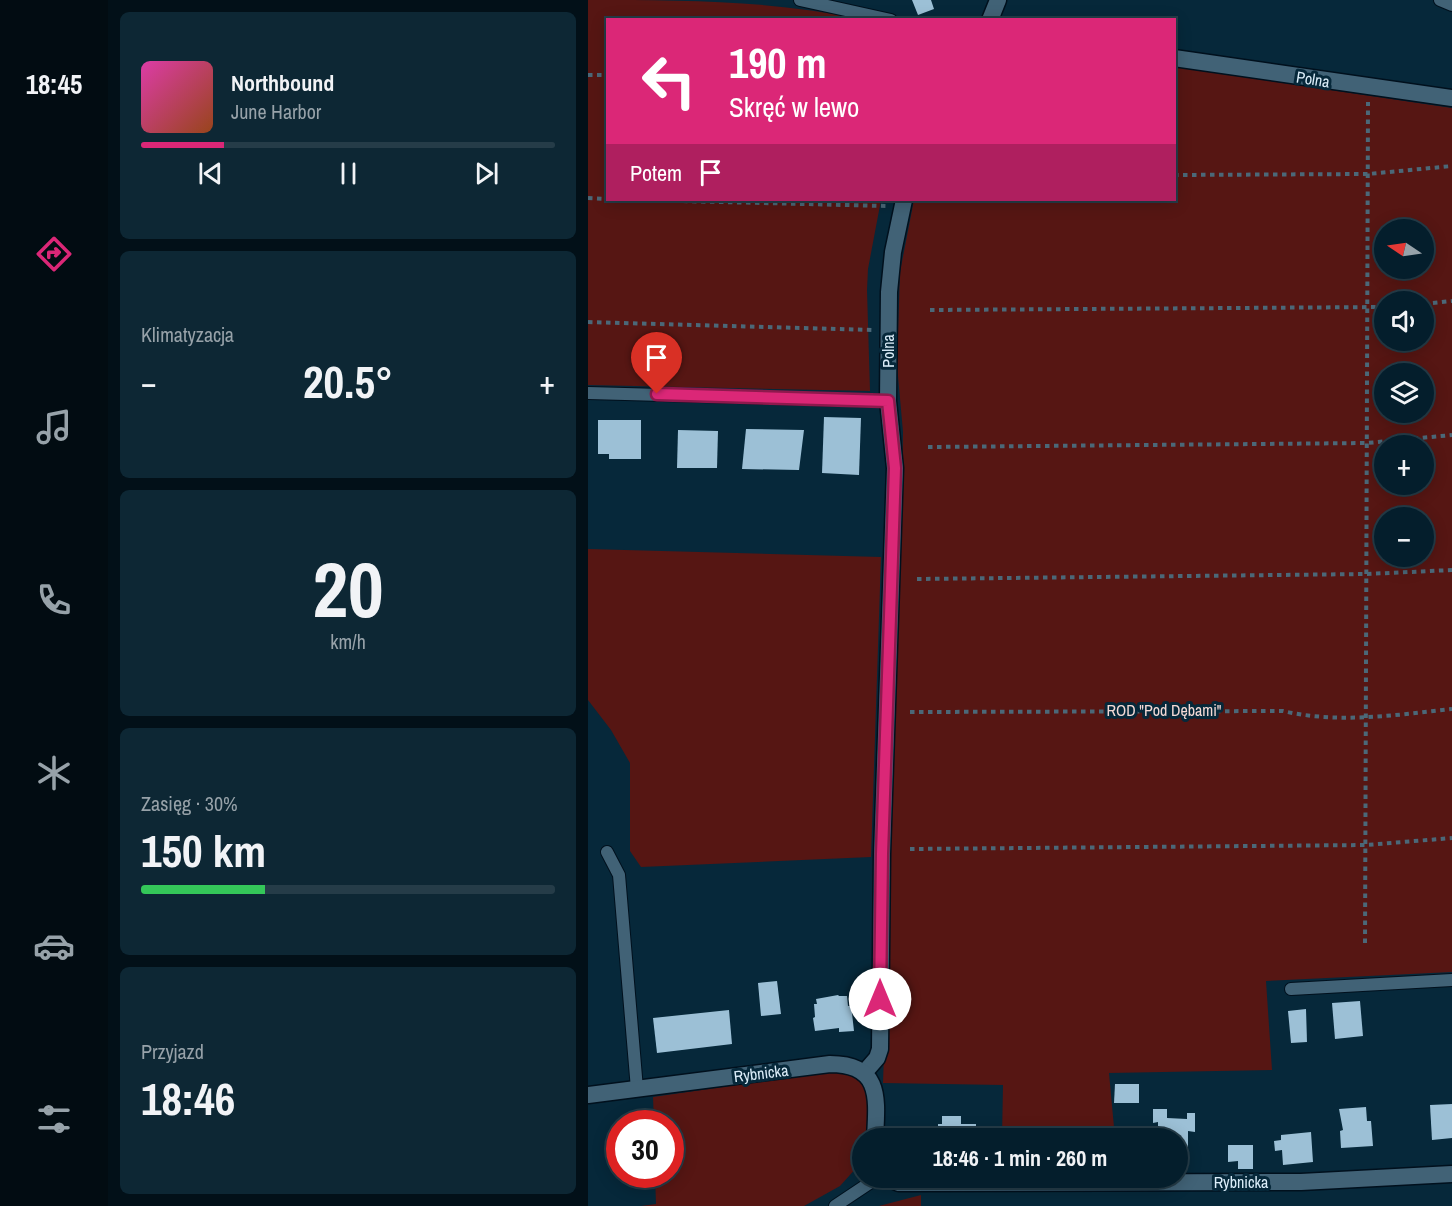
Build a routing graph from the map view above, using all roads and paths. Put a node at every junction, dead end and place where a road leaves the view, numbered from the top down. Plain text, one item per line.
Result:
1 (800, 0) edge
2 (998, 0) edge
3 (1440, 0) edge
4 (1452, 5) edge
5 (882, 18) edge
6 (991, 18) edge
7 (1176, 58) edge
8 (588, 75) edge
9 (606, 75) edge
10 (1367, 87) junction
11 (1452, 98) edge
12 (1452, 166) edge
13 (1368, 174) junction
14 (1176, 175) edge
15 (588, 198) edge
16 (606, 199) edge
17 (726, 201) edge
18 (903, 203) edge
19 (1452, 301) edge
20 (1434, 303) edge
21 (1374, 308) edge
22 (1367, 309) junction
23 (930, 310) dead end
24 (588, 322) edge
25 (888, 330) junction
26 (588, 393) edge
27 (888, 401) junction
28 (1452, 435) edge
29 (1367, 442) junction
30 (928, 447) dead end
31 (1452, 570) edge
32 (1366, 574) junction
33 (917, 579) dead end
34 (1452, 709) edge
35 (910, 712) dead end
36 (1366, 718) junction
37 (1452, 838) edge
38 (1366, 845) junction
39 (910, 849) dead end
40 (607, 852) dead end
41 (1365, 943) dead end
42 (1452, 980) edge
43 (1291, 989) dead end
44 (864, 1073) junction
45 (637, 1089) junction
46 (588, 1095) edge
47 (875, 1128) edge
48 (1452, 1174) edge
49 (1188, 1182) edge
50 (862, 1188) edge
51 (836, 1206) edge

1 - 5 lane
2 - 6 street
3 - 4 lane
7 - 10 street, Polna
8 - 9 path
10 - 11 street, Polna
10 - 13 path
12 - 13 path
13 - 14 path
13 - 22 path
15 - 16 path
17 - 18 path
18 - 25 street, Polna
19 - 20 path
21 - 22 path
22 - 23 path
22 - 29 path
24 - 25 path
25 - 27 street, Polna
26 - 27 lane
27 - 44 street, Polna
28 - 29 path
29 - 30 path
29 - 32 path
31 - 32 path
32 - 33 path
32 - 36 path
34 - 36 path
35 - 36 path
36 - 38 path
37 - 38 path
38 - 39 path
38 - 41 path
40 - 45 lane
42 - 43 lane
44 - 45 street, Rybnicka
44 - 47 street
45 - 46 street, Rybnicka
48 - 49 street, Rybnicka
50 - 51 lane

